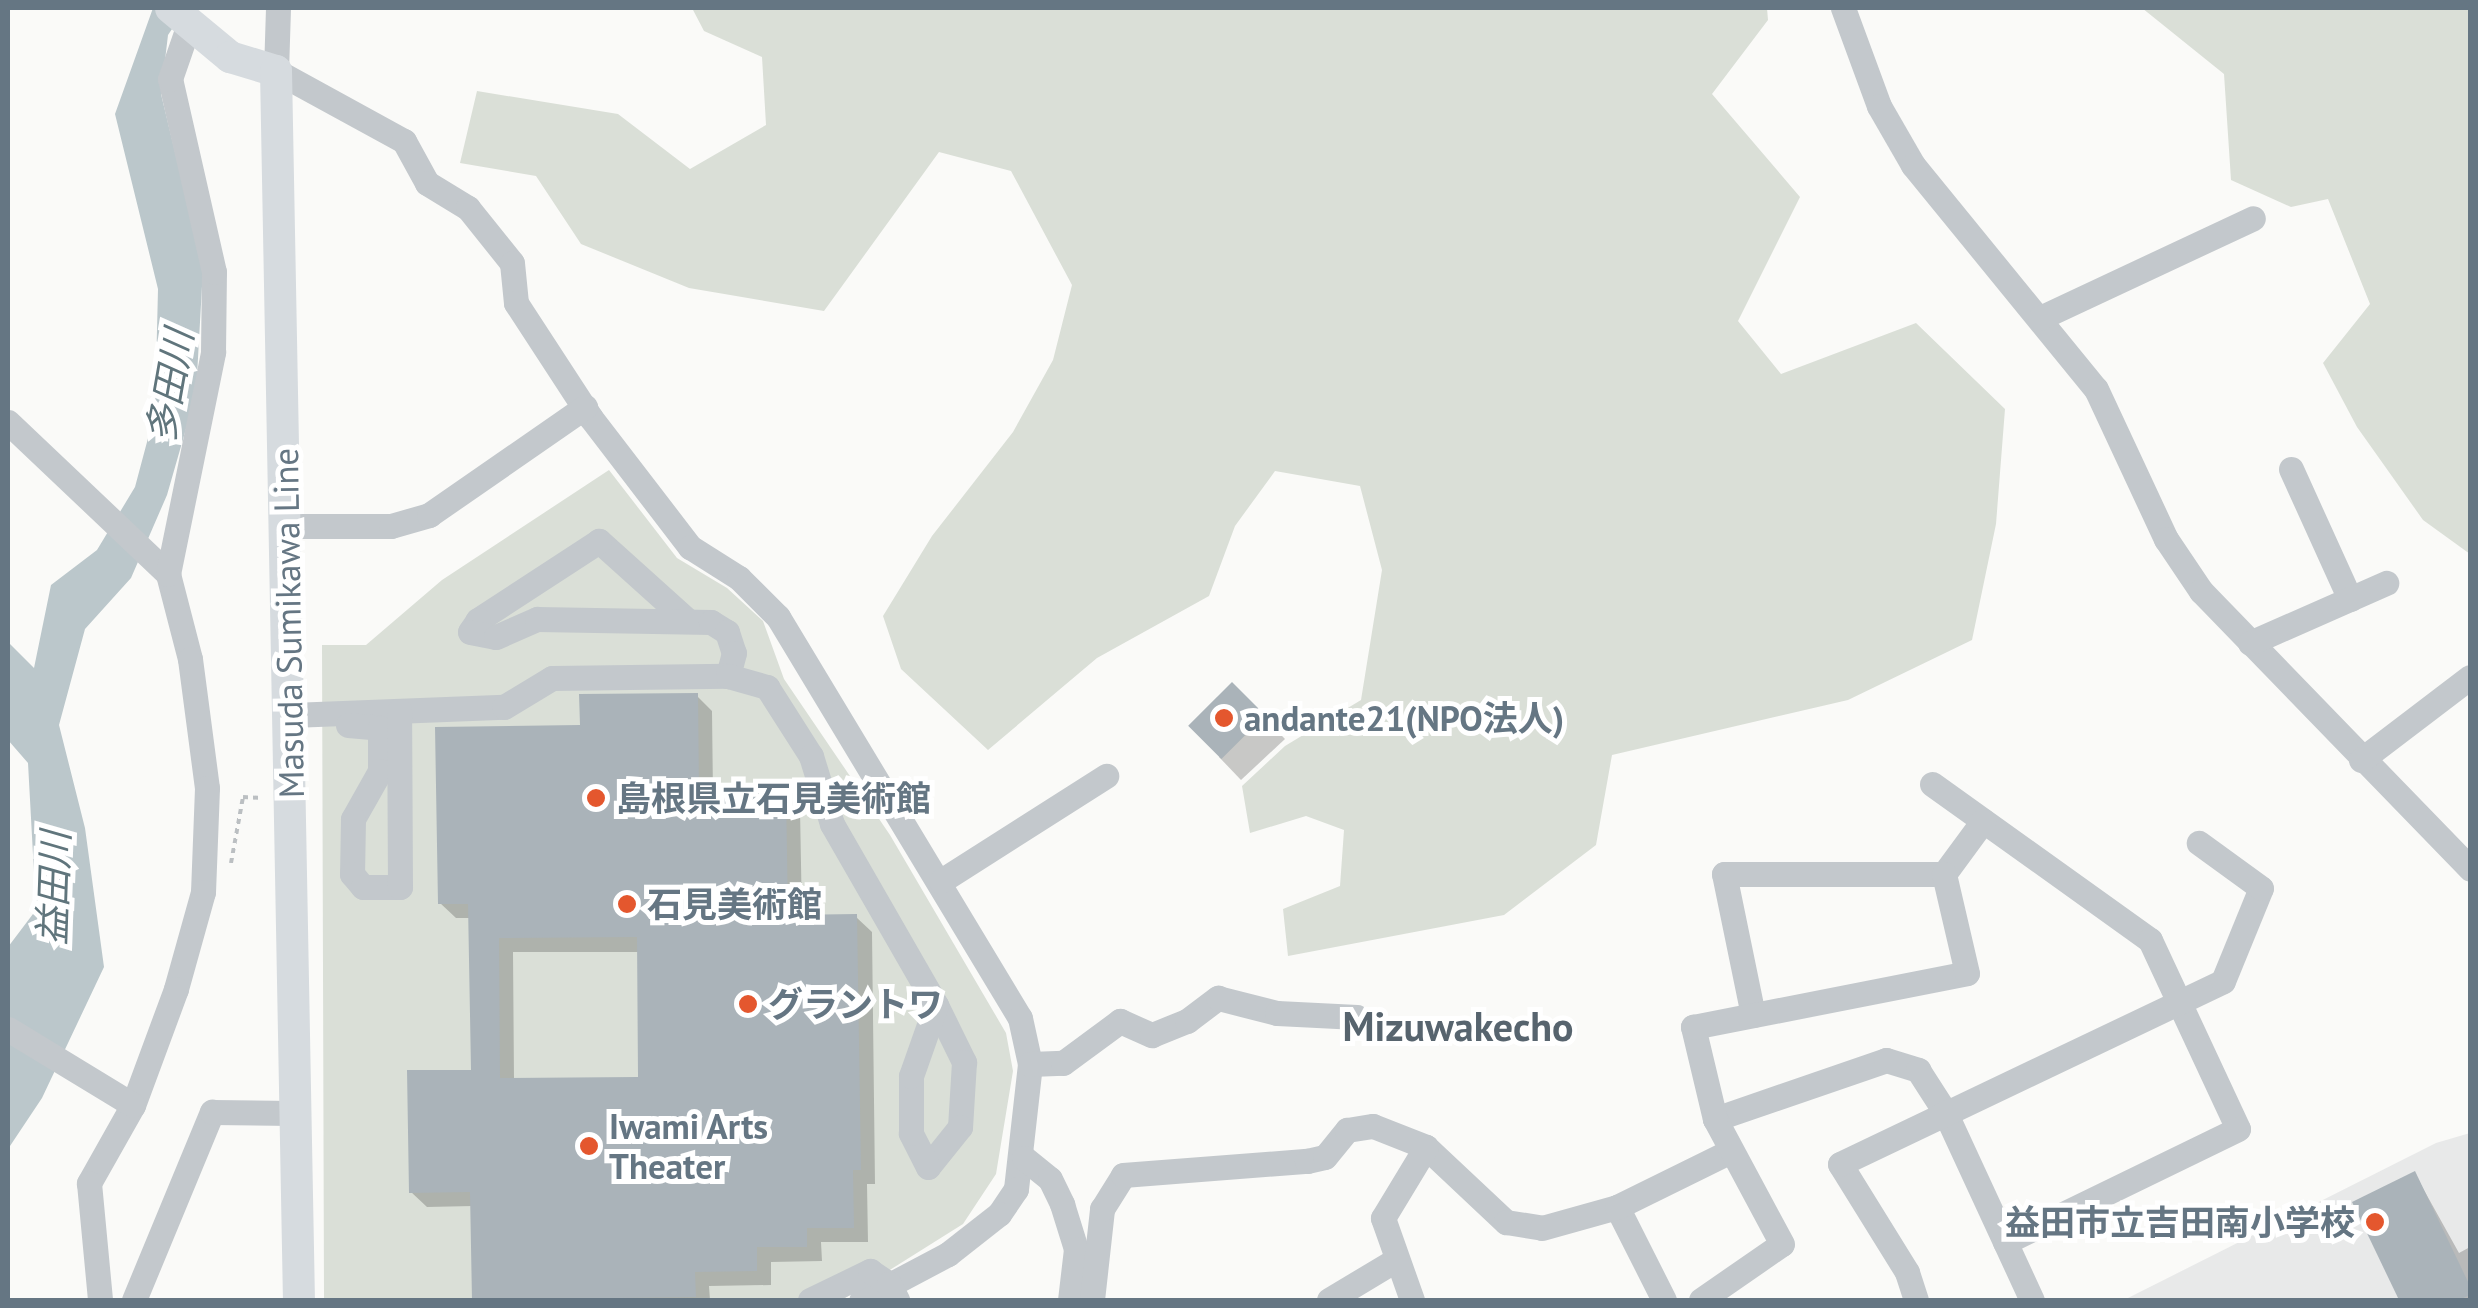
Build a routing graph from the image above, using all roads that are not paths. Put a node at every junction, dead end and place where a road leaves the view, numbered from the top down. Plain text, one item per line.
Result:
1 (278, 8) edge
2 (1843, 8) edge
3 (180, 17) edge
4 (276, 71) junction
5 (2254, 218) dead end
6 (2040, 318) junction
7 (585, 407) junction
8 (8, 422) edge
9 (2292, 470) dead end
10 (288, 526) junction
11 (168, 574) junction
12 (2386, 583) dead end
13 (2350, 599) junction
14 (688, 621) junction
15 (2250, 643) junction
16 (728, 676) junction
17 (2470, 677) edge
18 (399, 711) junction
19 (291, 721) junction
20 (2362, 760) junction
21 (1106, 776) dead end
22 (1932, 784) dead end
23 (1983, 821) junction
24 (2199, 843) dead end
25 (2470, 869) edge
26 (1944, 874) junction
27 (941, 881) junction
28 (2179, 1002) junction
29 (936, 1006) junction
30 (1753, 1015) junction
31 (1357, 1016) dead end
32 (8, 1029) edge
33 (1030, 1064) junction
34 (122, 1099) junction
35 (292, 1112) junction
36 (1945, 1112) junction
37 (1715, 1119) junction
38 (1426, 1147) junction
39 (1729, 1152) junction
40 (1024, 1158) junction
41 (1617, 1207) junction
42 (2006, 1242) junction
43 (1394, 1262) junction
44 (893, 1292) edge
45 (100, 1300) edge
46 (134, 1300) edge
47 (299, 1300) edge
48 (810, 1300) edge
49 (861, 1300) edge
50 (1070, 1300) edge
51 (1092, 1300) edge
52 (1329, 1300) edge
53 (1412, 1300) edge
54 (1664, 1300) edge
55 (1701, 1300) edge
56 (1916, 1300) edge
57 (2032, 1300) edge

1 - 4 street
2 - 6 street
3 - 4 main road
3 - 11 street
4 - 7 street
4 - 10 main road, Masuda Sumikawa Line
5 - 6 street
6 - 15 street
7 - 10 street
7 - 27 street
8 - 11 street
9 - 13 street
10 - 19 main road, Masuda Sumikawa Line
11 - 34 street
12 - 13 street
13 - 15 street
14 - 14 street
14 - 16 street
15 - 20 street
16 - 18 street
16 - 29 street
17 - 20 street
18 - 19 street
18 - 19 street
19 - 35 main road, Masuda Sumikawa Line
20 - 25 street
21 - 27 street
22 - 23 street
23 - 26 street
23 - 28 street
24 - 28 street
26 - 30 street
26 - 30 street
27 - 33 street
28 - 36 street
28 - 42 street
29 - 29 street
30 - 37 street
31 - 33 street
32 - 34 street
33 - 40 street
34 - 45 street
35 - 46 street
35 - 47 main road, Masuda Sumikawa Line
36 - 37 street
36 - 42 street
36 - 56 street
37 - 39 street
38 - 41 street
38 - 43 street
38 - 51 street
39 - 41 street
39 - 55 street
40 - 44 street
40 - 50 street
41 - 54 street
42 - 57 street
43 - 52 street
43 - 53 street
44 - 48 street
44 - 49 street

